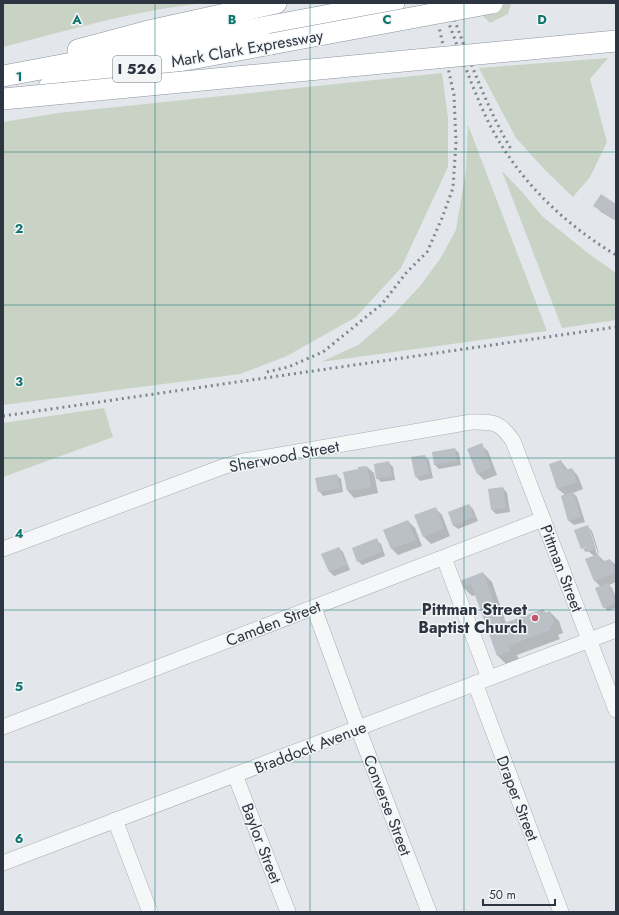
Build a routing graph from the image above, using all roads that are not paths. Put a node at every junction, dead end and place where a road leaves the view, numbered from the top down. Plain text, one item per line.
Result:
1 (276, 3) edge
2 (394, 3) edge
3 (492, 3) edge
4 (616, 41) edge
5 (3, 69) edge
6 (3, 76) edge
7 (3, 98) edge
8 (504, 428) joint
9 (543, 519) junction
10 (3, 549) edge
11 (444, 558) junction
12 (314, 608) junction
13 (616, 630) edge
14 (589, 640) junction
15 (482, 681) junction
16 (616, 710) edge
17 (3, 727) edge
18 (358, 728) junction
19 (235, 775) junction
20 (115, 820) junction
21 (3, 863) edge
22 (150, 912) edge
23 (288, 912) edge
24 (429, 912) edge
25 (561, 912) edge

1 - 5 highway
2 - 6 highway, Mark Clark Expressway / I 526
3 - 7 highway, Mark Clark Expressway / I 526, bridge
4 - 7 highway, bridge
8 - 9 street, Pittman Street
8 - 10 street, Sherwood Street
9 - 11 street, Camden Street
9 - 14 street, Pittman Street
11 - 12 street, Camden Street
11 - 15 street, Draper Street
12 - 17 street, Camden Street
12 - 18 street, Converse Street
13 - 14 street, Braddock Avenue
14 - 15 street, Braddock Avenue
14 - 16 street, Pittman Street
15 - 18 street, Braddock Avenue
15 - 25 street, Draper Street
18 - 19 street, Braddock Avenue
18 - 24 street, Converse Street
19 - 20 street, Braddock Avenue
19 - 23 street, Baylor Street
20 - 21 street, Braddock Avenue
20 - 22 street

